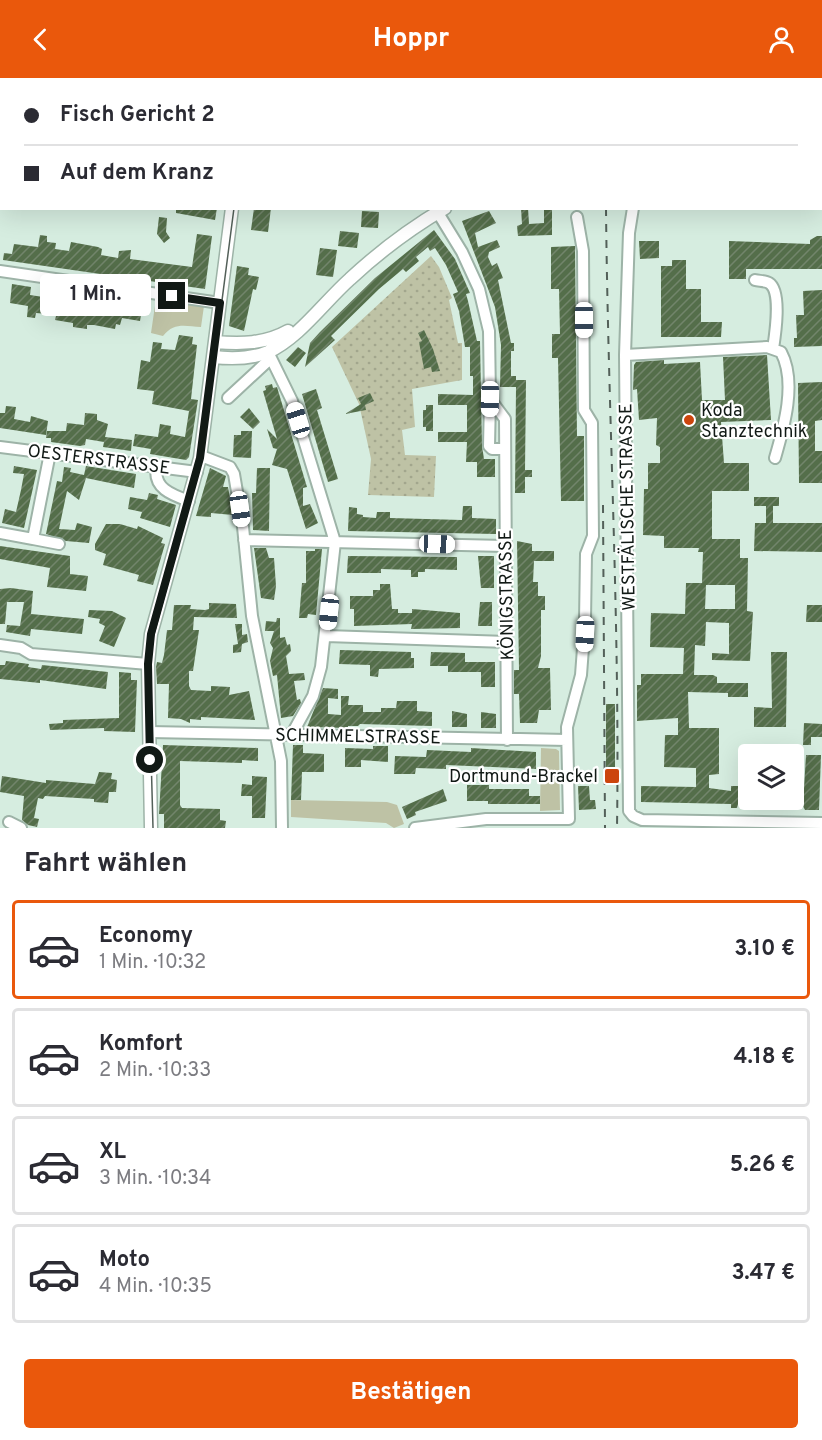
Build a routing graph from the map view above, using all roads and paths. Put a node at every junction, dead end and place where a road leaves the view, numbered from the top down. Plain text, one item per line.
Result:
1 (232, 210) edge
2 (439, 210) edge
3 (633, 210) edge
4 (578, 217) dead end
5 (0, 271) edge
6 (755, 280) dead end
7 (220, 303) junction
8 (310, 318) junction
9 (215, 342) junction
10 (773, 349) junction
11 (625, 355) junction
12 (269, 356) junction
13 (213, 357) junction
14 (228, 398) dead end
15 (490, 399) junction
16 (0, 447) edge
17 (505, 449) junction
18 (50, 453) junction
19 (201, 456) junction
20 (775, 458) dead end
21 (157, 465) junction
22 (197, 472) junction
23 (189, 501) junction
24 (0, 533) edge
25 (33, 539) junction
26 (244, 540) junction
27 (335, 542) junction
28 (59, 544) dead end
29 (506, 546) junction
30 (326, 636) junction
31 (507, 642) junction
32 (0, 645) edge
33 (148, 664) junction
34 (149, 732) junction
35 (274, 734) junction
36 (292, 734) junction
37 (507, 740) junction
38 (567, 740) junction
39 (9, 822) dead end
40 (822, 823) edge
41 (21, 828) edge
42 (151, 828) edge
43 (282, 828) edge
44 (415, 828) edge

1 - 7 main road
2 - 8 main road
2 - 15 street
3 - 11 street, WESTFÄLISCHE STRASSE
4 - 38 street
5 - 7 street
6 - 10 street
7 - 9 main road
8 - 9 main road
8 - 12 main road
9 - 13 main road
10 - 11 street
10 - 20 street
11 - 40 street, WESTFÄLISCHE STRASSE
12 - 13 main road
12 - 14 street
12 - 27 street
13 - 19 main road
15 - 17 street, KÖNIGSTRASSE
15 - 17 street
16 - 18 street, OESTERSTRASSE
17 - 29 street, KÖNIGSTRASSE
18 - 21 street, OESTERSTRASSE
18 - 25 street
19 - 22 main road
19 - 26 street
21 - 22 street, OESTERSTRASSE
21 - 23 street
22 - 23 main road
23 - 33 main road
24 - 25 street
25 - 28 street
26 - 27 street
26 - 35 street
27 - 29 street
27 - 30 street
29 - 31 street, KÖNIGSTRASSE
30 - 31 street
30 - 36 street
31 - 37 street, KÖNIGSTRASSE
32 - 33 street
33 - 34 main road
34 - 35 street, SCHIMMELSTRASSE
34 - 42 main road
35 - 36 street, SCHIMMELSTRASSE
35 - 43 street
36 - 37 street, SCHIMMELSTRASSE
37 - 38 street, SCHIMMELSTRASSE
38 - 44 street
39 - 41 street

